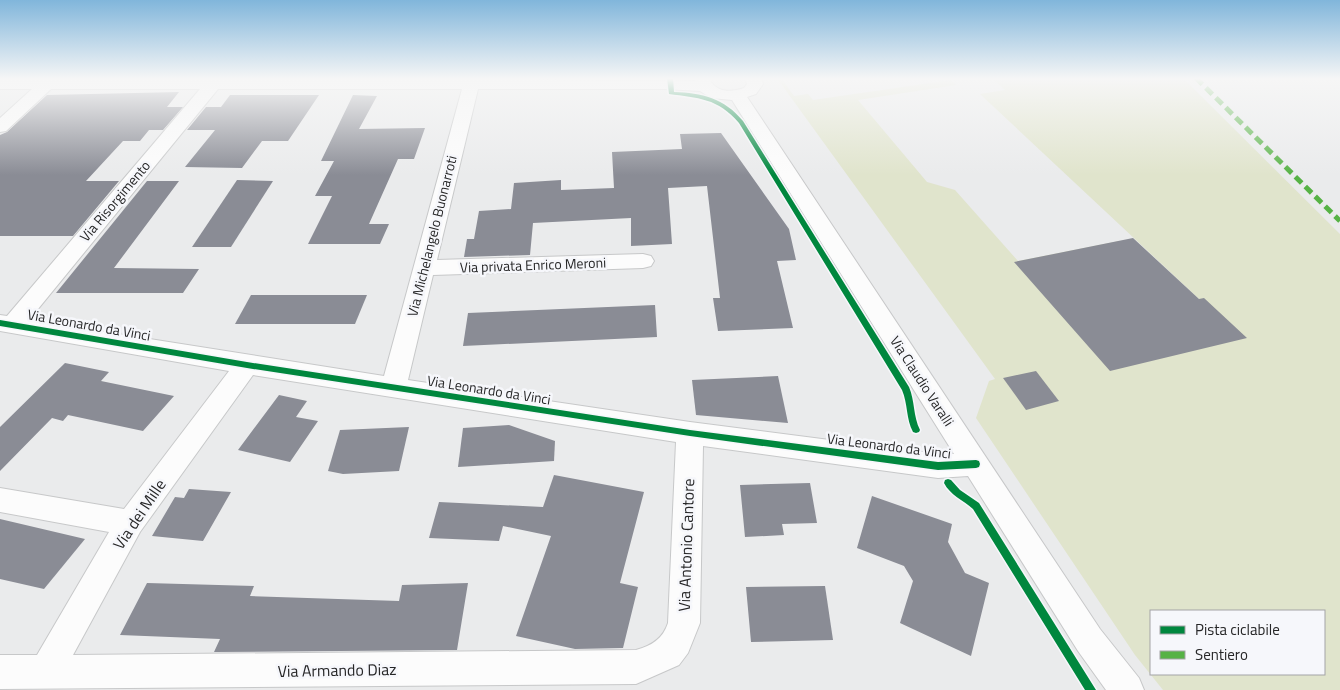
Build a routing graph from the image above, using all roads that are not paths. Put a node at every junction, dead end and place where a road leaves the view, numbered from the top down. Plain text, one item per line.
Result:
1 (19, 110) edge
2 (190, 110) edge
3 (464, 110) edge
4 (759, 110) edge
5 (0, 128) edge
6 (643, 261) dead end
7 (424, 268) junction
8 (6, 324) edge
9 (247, 365) junction
10 (394, 387) junction
11 (690, 433) junction
12 (976, 464) junction
13 (0, 500) edge
14 (130, 523) junction
15 (670, 653) joint
16 (0, 672) edge
17 (45, 672) junction
18 (105, 681) edge
19 (1127, 690) edge

1 - 5 street
2 - 8 street, Via Risorgimento
3 - 7 street, Via Michelangelo Buonarroti
4 - 12 street, Via Claudio Varalli
6 - 7 street, Via privata Enrico Meroni
7 - 10 street, Via Michelangelo Buonarroti
8 - 9 street, Via Leonardo da Vinci
9 - 10 street, Via Leonardo da Vinci
9 - 14 street, Via dei Mille
10 - 11 street, Via Leonardo da Vinci
11 - 12 street, Via Leonardo da Vinci
11 - 15 street, Via Antonio Cantore
12 - 19 street, Via Claudio Varalli
13 - 14 street
14 - 17 street, Via dei Mille
15 - 18 street, Via Armando Diaz
16 - 17 street, Via Armando Diaz
17 - 18 street, Via Armando Diaz

